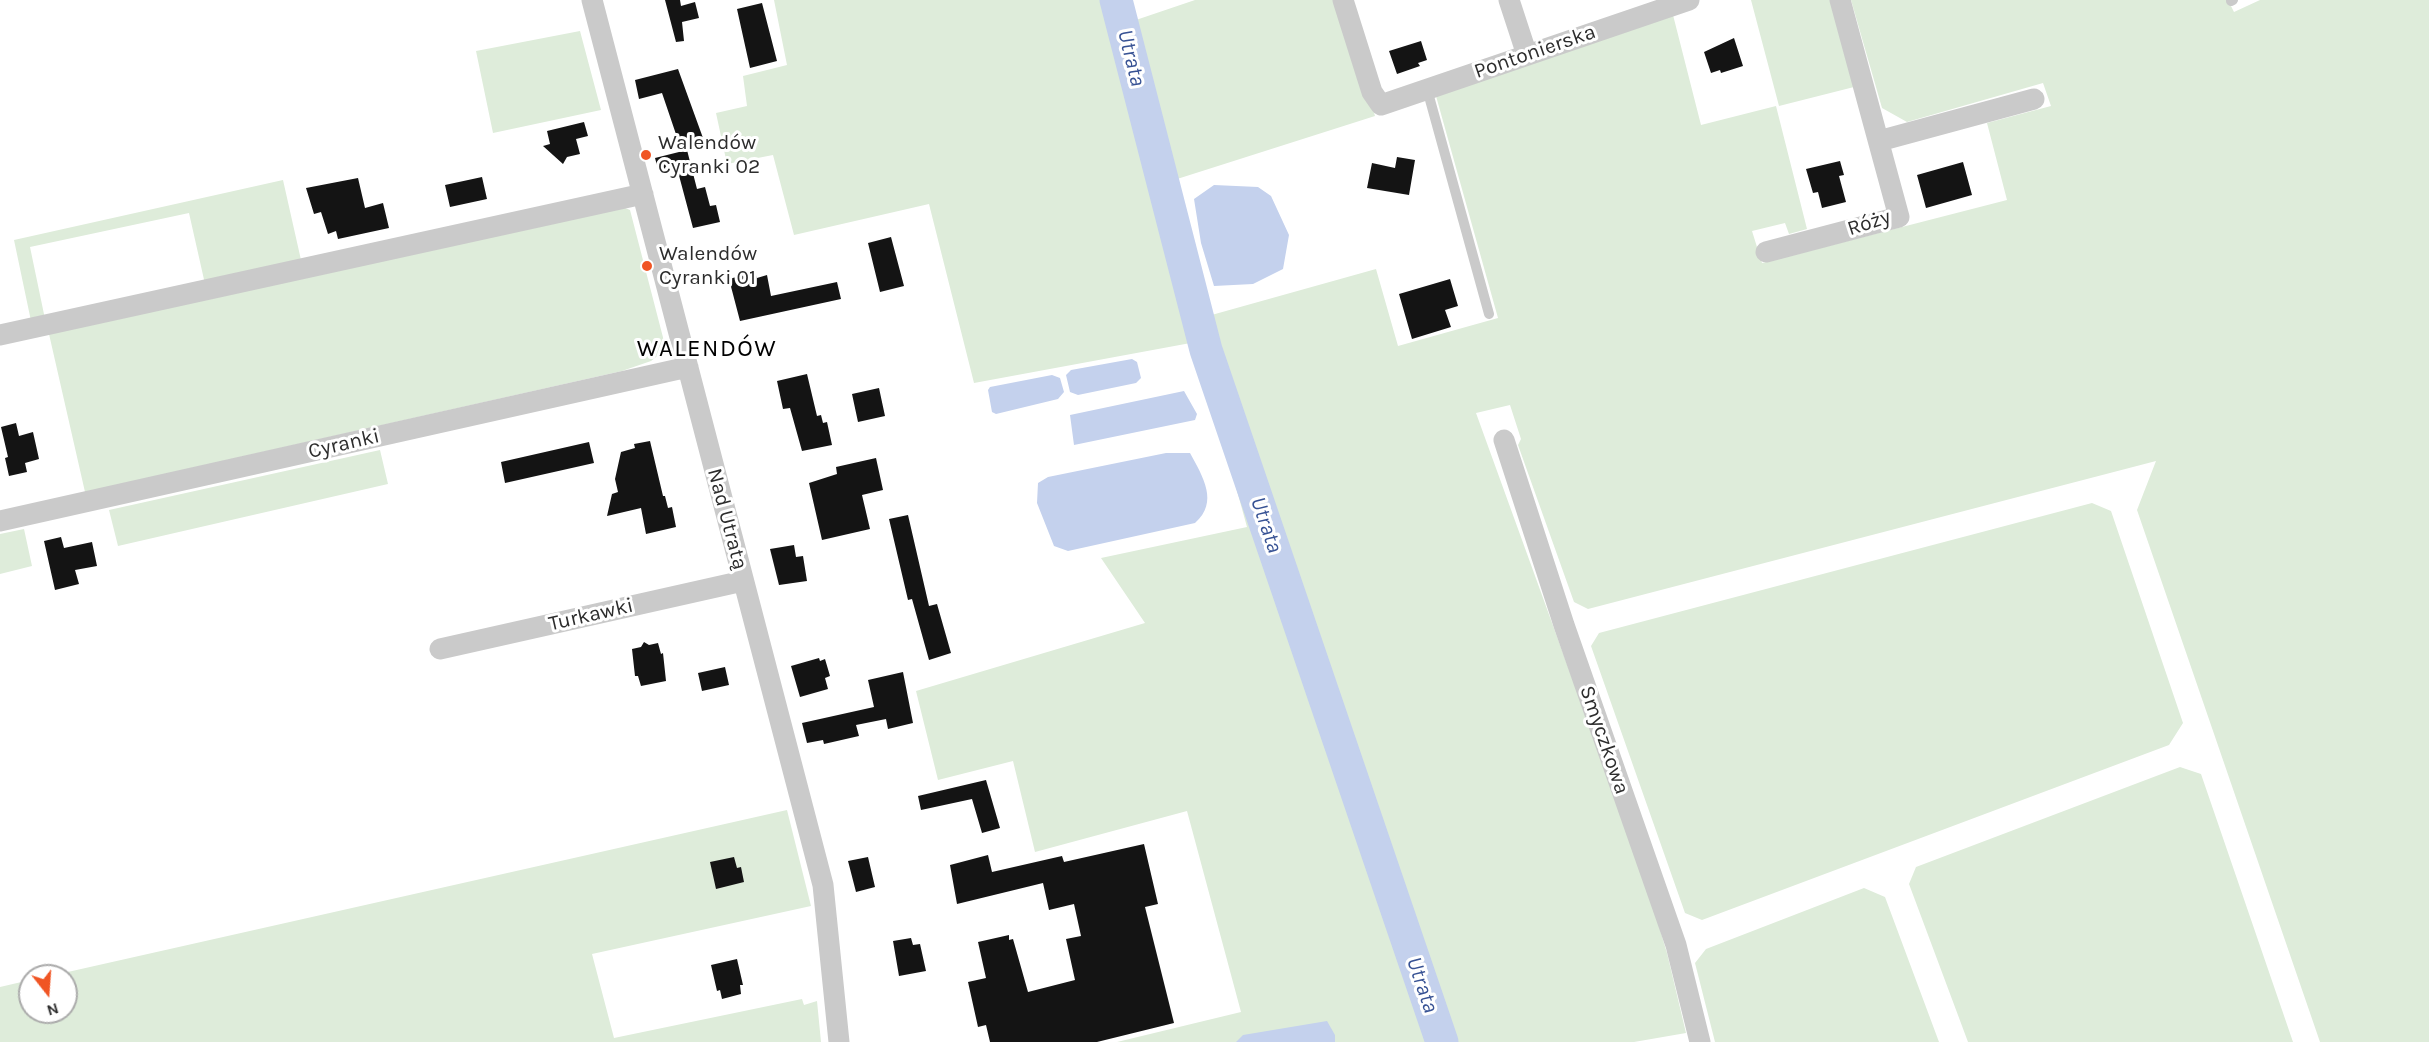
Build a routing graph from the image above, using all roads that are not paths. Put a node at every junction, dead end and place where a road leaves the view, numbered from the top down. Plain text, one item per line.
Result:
1 (592, 0) edge
2 (1343, 0) edge
3 (1509, 0) edge
4 (1689, 0) edge
5 (1840, 0) edge
6 (1527, 55) junction
7 (1426, 89) junction
8 (2034, 99) dead end
9 (1879, 141) junction
10 (644, 194) junction
11 (1766, 252) dead end
12 (1489, 314) dead end
13 (0, 335) edge
14 (688, 367) junction
15 (1504, 440) dead end
16 (0, 521) edge
17 (743, 580) junction
18 (440, 649) dead end
19 (839, 1042) edge
20 (1700, 1042) edge

1 - 10 street, Nad Utratą
2 - 7 street, Pontonierska
3 - 6 street
4 - 6 street, Pontonierska
5 - 9 street, Róży
6 - 7 street, Pontonierska
7 - 12 lane
8 - 9 street
9 - 11 street, Róży
10 - 13 street
10 - 14 street, Nad Utratą
14 - 16 street, Cyranki
14 - 17 street, Nad Utratą
15 - 20 street, Smyczkowa
17 - 18 street, Turkawki
17 - 19 street, Nad Utratą

